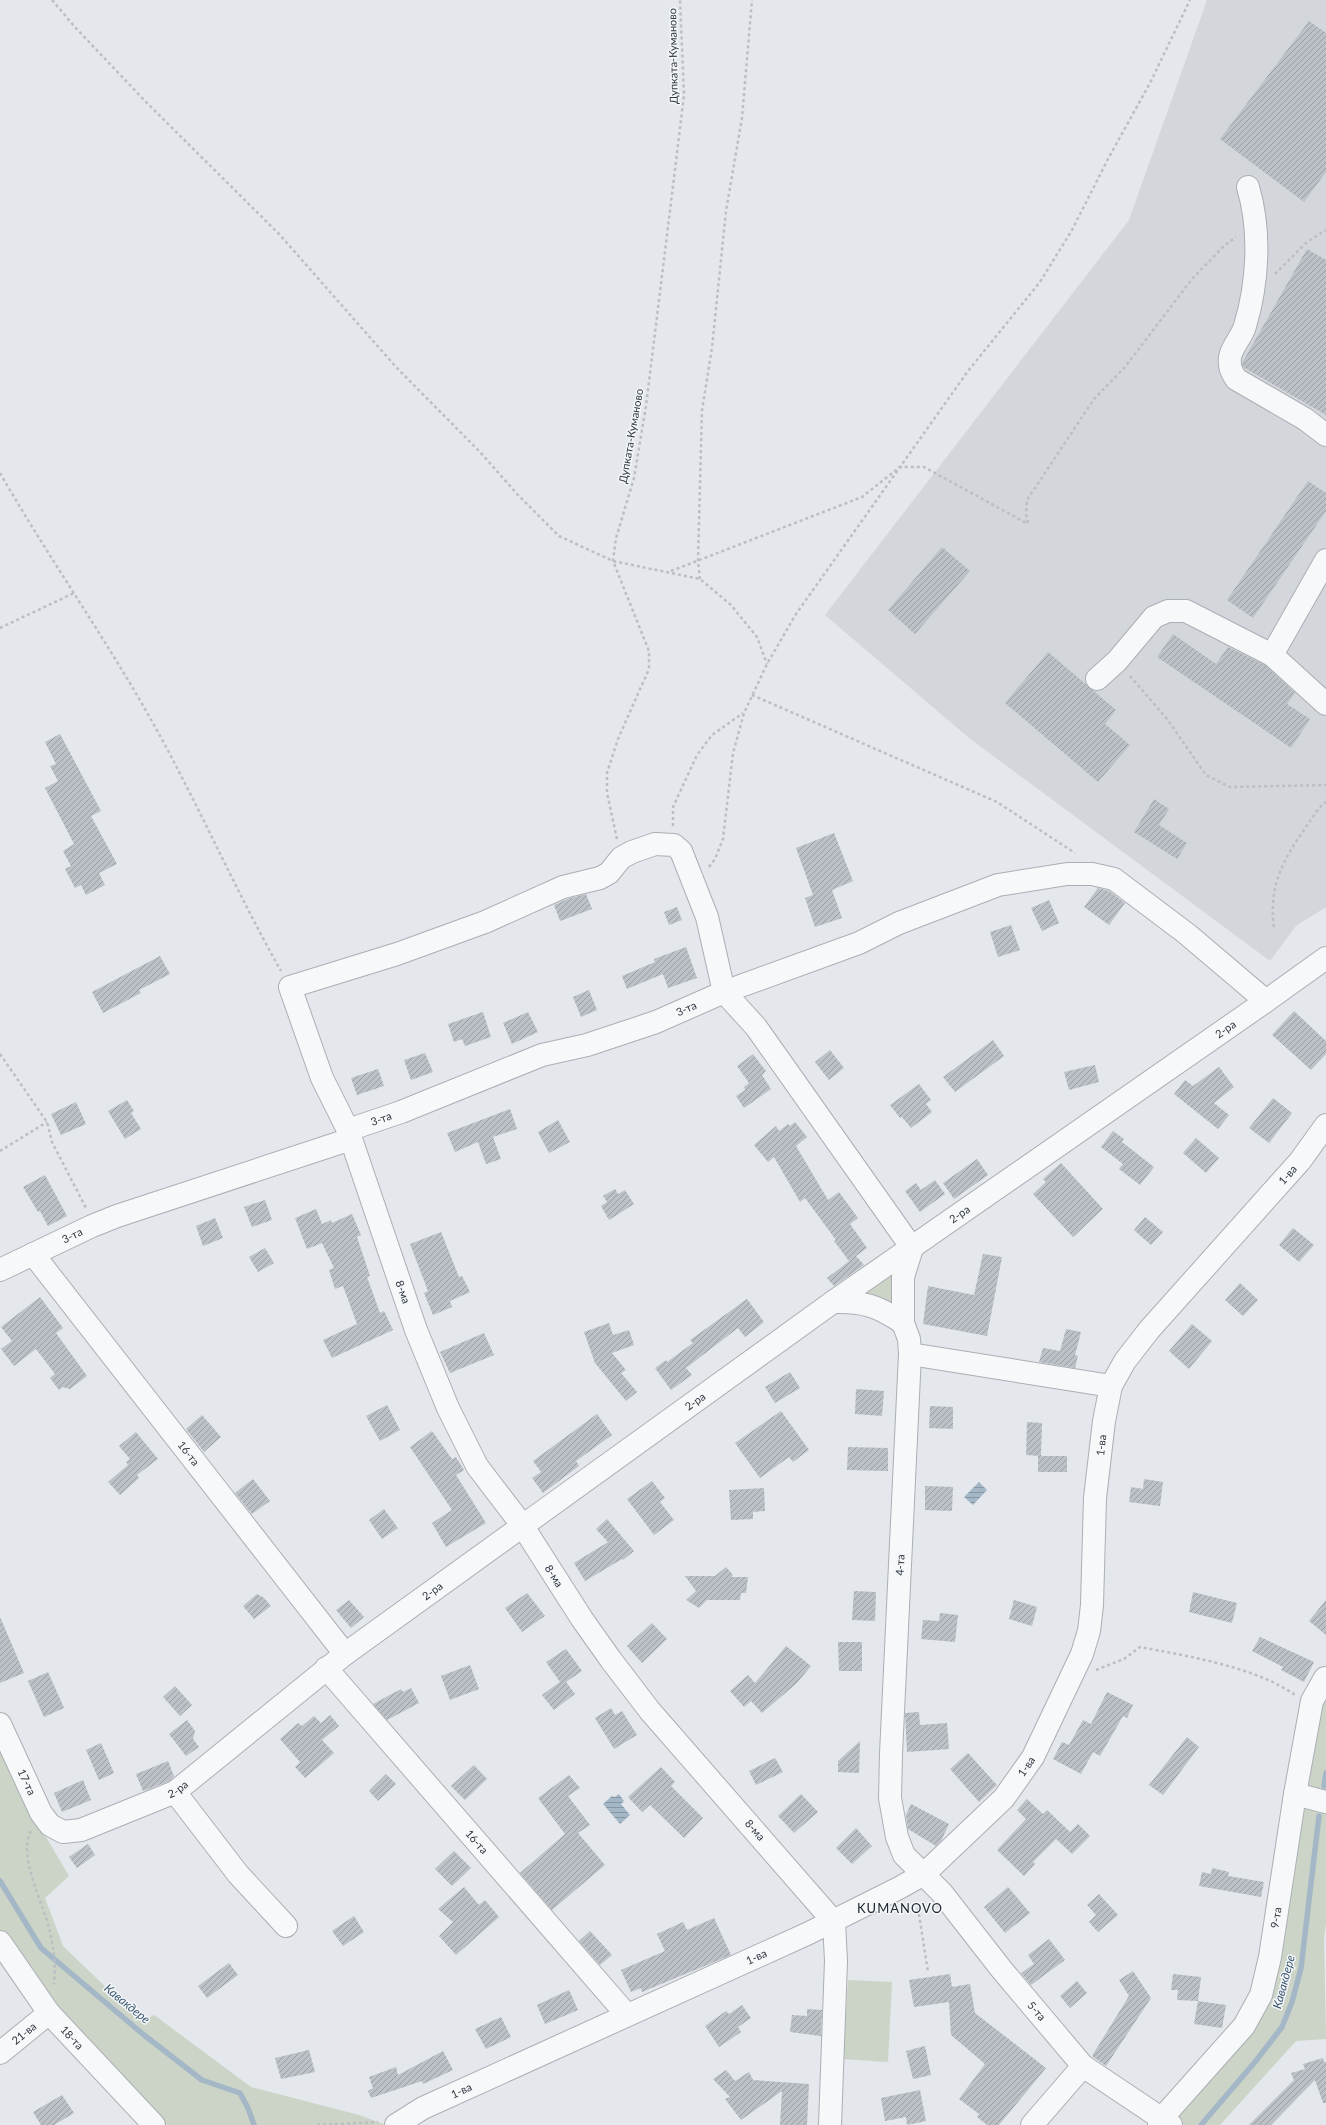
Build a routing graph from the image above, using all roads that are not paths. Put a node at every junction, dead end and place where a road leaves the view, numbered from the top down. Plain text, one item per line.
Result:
1 (1248, 187) dead end
2 (1326, 435) edge
3 (1326, 560) edge
4 (1272, 655) junction
5 (1097, 679) dead end
6 (1326, 704) edge
7 (1326, 958) edge
8 (724, 992) junction
9 (1266, 1002) junction
10 (1326, 1125) edge
11 (349, 1134) junction
12 (912, 1248) junction
13 (33, 1254) junction
14 (0, 1270) edge
15 (833, 1302) junction
16 (903, 1324) junction
17 (910, 1354) junction
18 (1111, 1386) junction
19 (522, 1525) junction
20 (344, 1654) junction
21 (326, 1668) junction
22 (1325, 1678) edge
23 (0, 1724) edge
24 (175, 1792) junction
25 (1295, 1794) junction
26 (1326, 1802) edge
27 (63, 1832) joint
28 (924, 1874) junction
29 (834, 1922) junction
30 (286, 1926) dead end
31 (0, 1942) edge
32 (49, 2013) junction
33 (627, 2015) junction
34 (0, 2053) edge
35 (1083, 2066) junction
36 (428, 2117) edge
37 (399, 2123) edge
38 (1164, 2123) edge
39 (154, 2125) edge
40 (830, 2125) edge
41 (1032, 2125) edge

1 - 2 street
3 - 4 street
4 - 5 street
4 - 6 street
7 - 9 street, 2-ра
8 - 9 street, 3-та
8 - 11 street, 3-та
8 - 11 street, 8-ма
8 - 12 street
9 - 12 street, 2-ра
10 - 18 street, 1-ва
11 - 13 street, 3-та
11 - 19 street, 8-ма
12 - 15 street, 2-ра
12 - 16 street, 4-та
13 - 14 street, 3-та
13 - 20 street, 16-та
15 - 16 street
15 - 19 street, 2-ра
16 - 17 street, 4-та
17 - 18 street
17 - 28 street, 4-та
18 - 28 street, 1-ва
19 - 20 street, 2-ра
19 - 29 street, 8-ма
20 - 21 street, 2-ра
21 - 24 street, 2-ра
21 - 33 street, 16-та
22 - 25 street, 9-та
23 - 27 street, 17-та
24 - 27 street, 2-ра
24 - 30 street
25 - 26 street
25 - 38 street, 9-та
28 - 29 street, 1-ва
28 - 35 street, 5-та
29 - 33 street, 1-ва
29 - 40 street
31 - 32 street, 18-та
32 - 34 street, 21-ва
32 - 39 street, 18-та
33 - 36 street, 1-ва
35 - 38 street, 5-та
35 - 41 street
36 - 37 street, 1-ва

